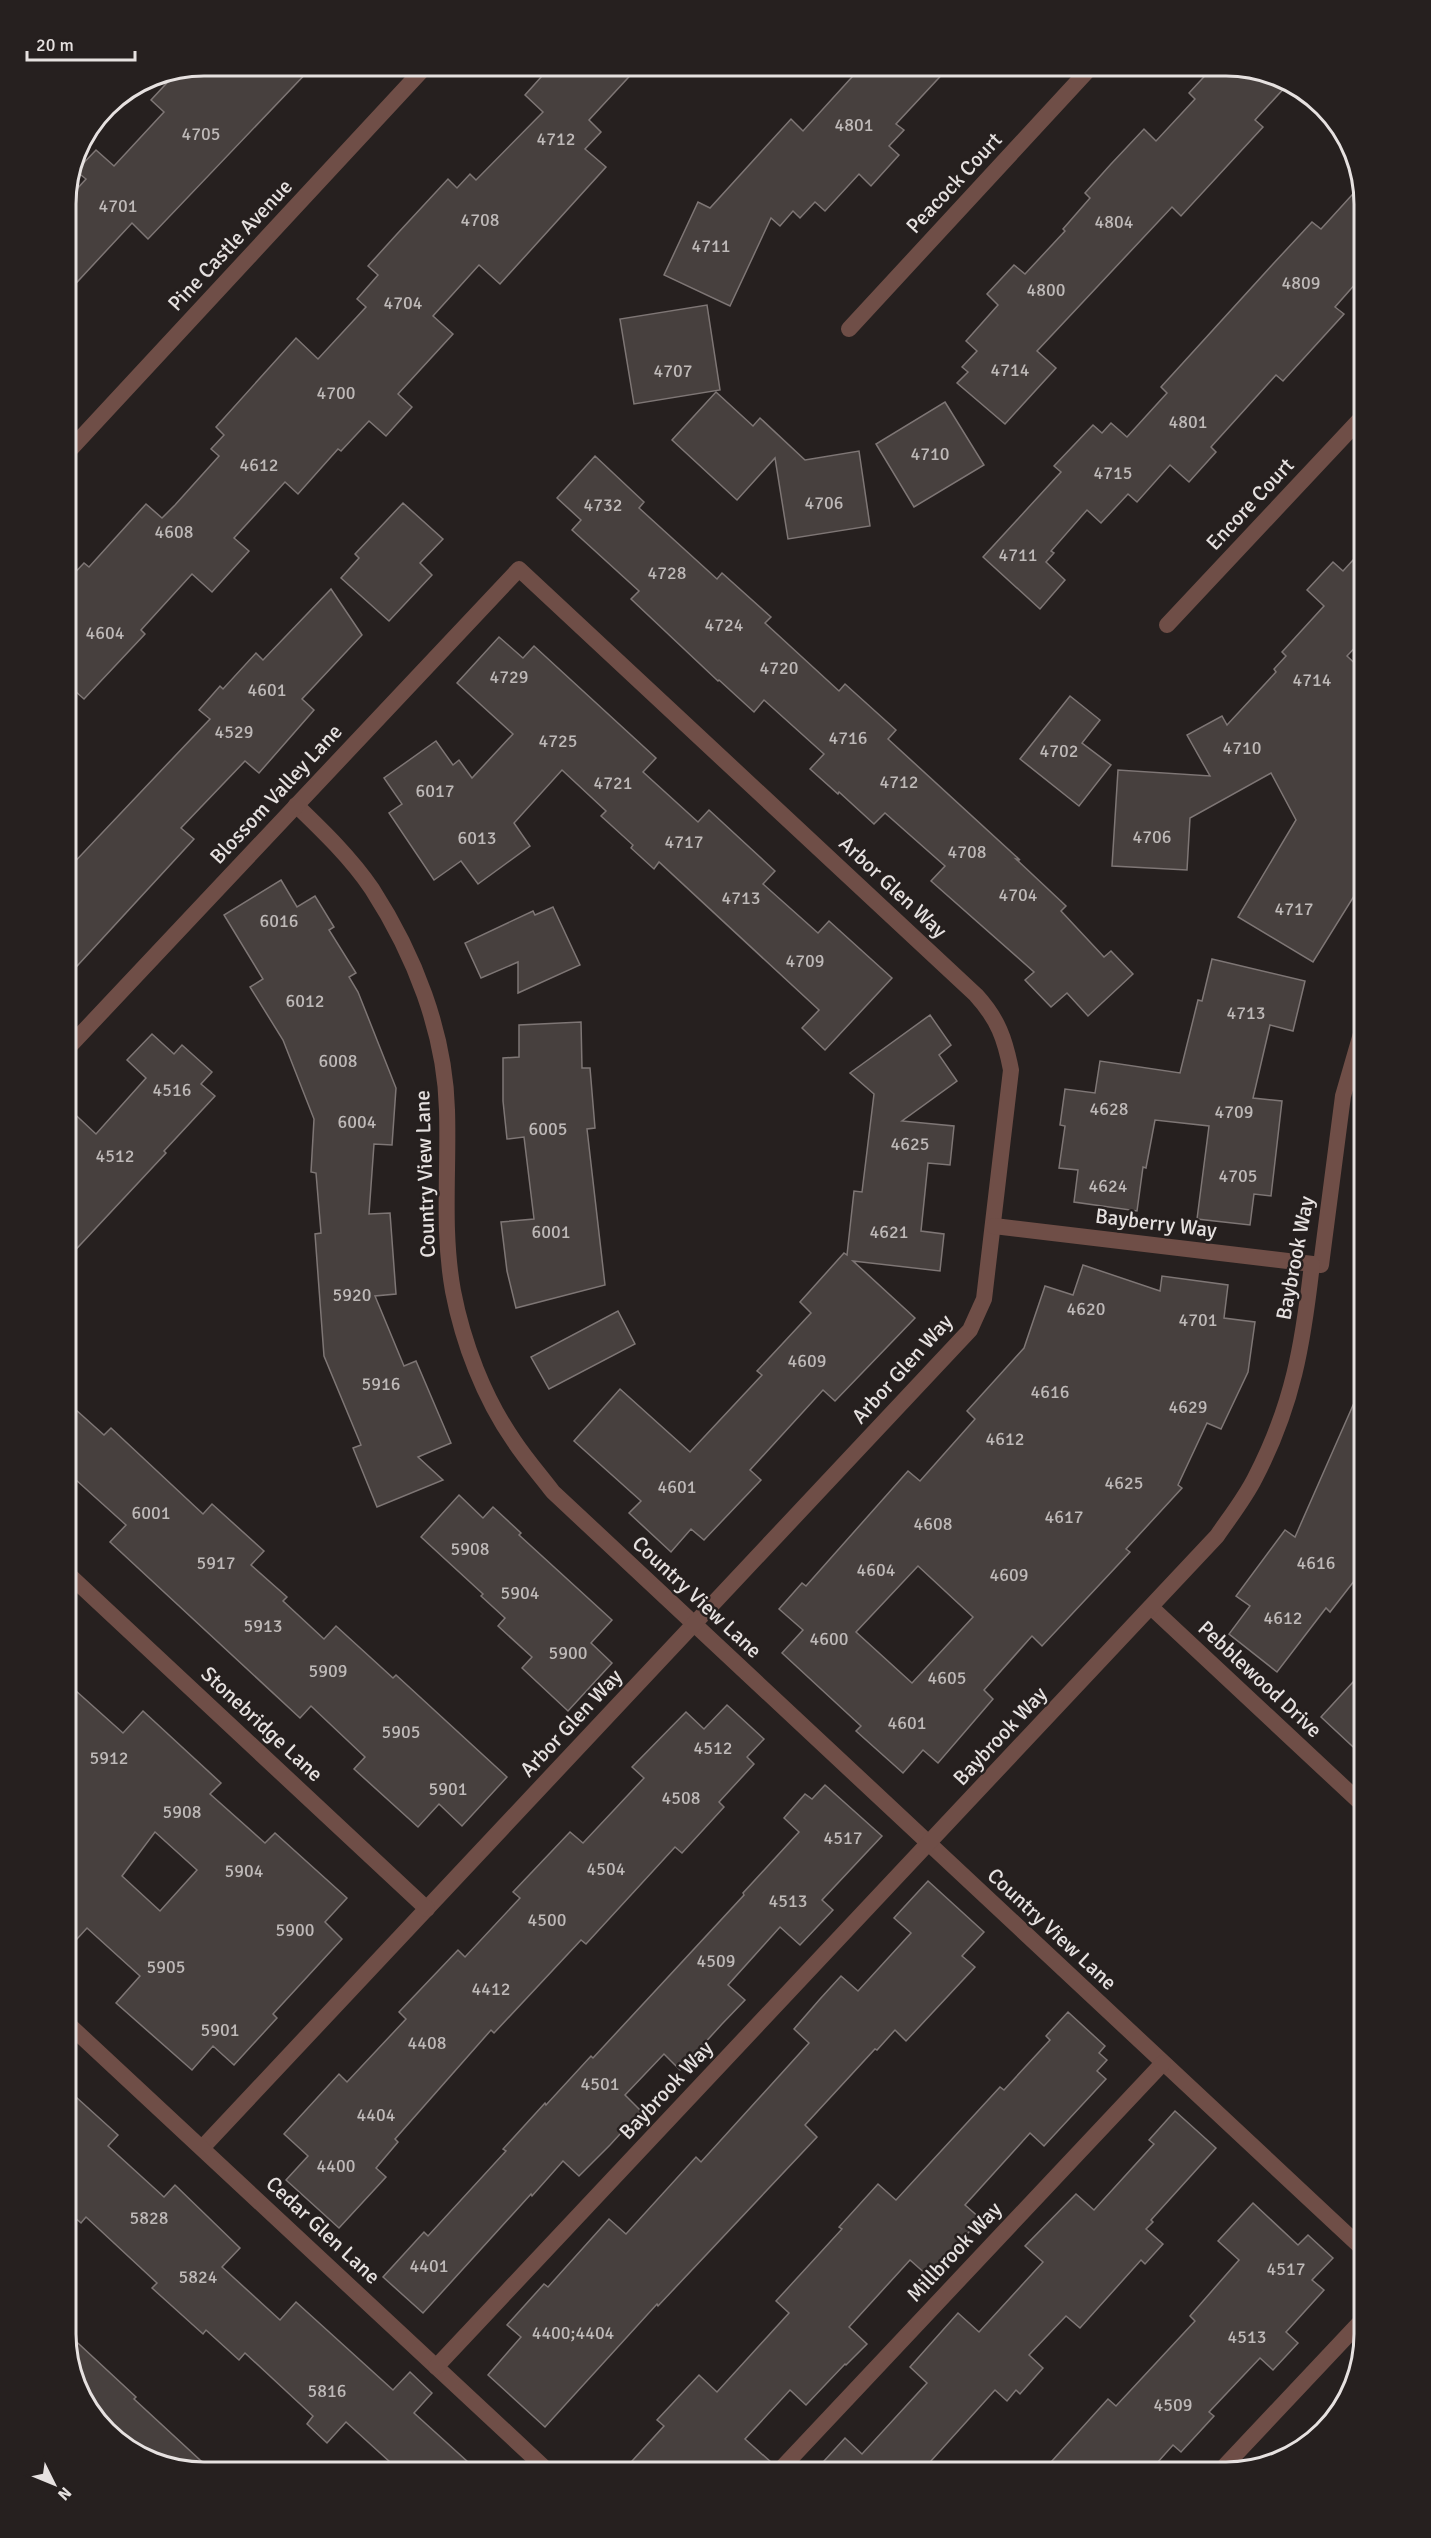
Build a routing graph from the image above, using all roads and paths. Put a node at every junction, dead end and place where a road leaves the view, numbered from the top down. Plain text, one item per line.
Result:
1 (417, 76) edge
2 (1082, 77) edge
3 (849, 329) dead end
4 (1354, 426) edge
5 (77, 442) edge
6 (519, 569) joint
7 (1167, 625) dead end
8 (296, 805) junction
9 (77, 1039) edge
10 (1354, 1058) edge
11 (994, 1226) junction
12 (1312, 1264) junction
13 (76, 1582) edge
14 (1152, 1608) junction
15 (694, 1626) junction
16 (1354, 1797) edge
17 (929, 1844) junction
18 (427, 1909) junction
19 (76, 2031) edge
20 (1163, 2063) junction
21 (202, 2148) junction
22 (1354, 2241) edge
23 (1354, 2329) edge
24 (436, 2367) junction
25 (538, 2461) edge
26 (788, 2462) edge
27 (1229, 2462) edge

1 - 5 street, Pine Castle Avenue
2 - 3 street, Peacock Court
4 - 7 street, Encore Court
6 - 8 street, Blossom Valley Lane
6 - 11 street, Arbor Glen Way
8 - 9 street, Blossom Valley Lane
8 - 15 street, Country View Lane
10 - 12 street, Baybrook Way
11 - 12 street, Bayberry Way
11 - 15 street, Arbor Glen Way
12 - 14 street, Baybrook Way
13 - 18 street, Stonebridge Lane
14 - 16 street, Pebblewood Drive
14 - 17 street, Baybrook Way
15 - 17 street, Country View Lane
15 - 18 street, Arbor Glen Way
17 - 20 street, Country View Lane
17 - 24 street, Baybrook Way
18 - 21 street, Arbor Glen Way
19 - 21 street, Cedar Glen Lane
20 - 22 street, Country View Lane
20 - 26 street, Millbrook Way
21 - 24 street, Cedar Glen Lane
23 - 27 street
24 - 25 street, Cedar Glen Lane

